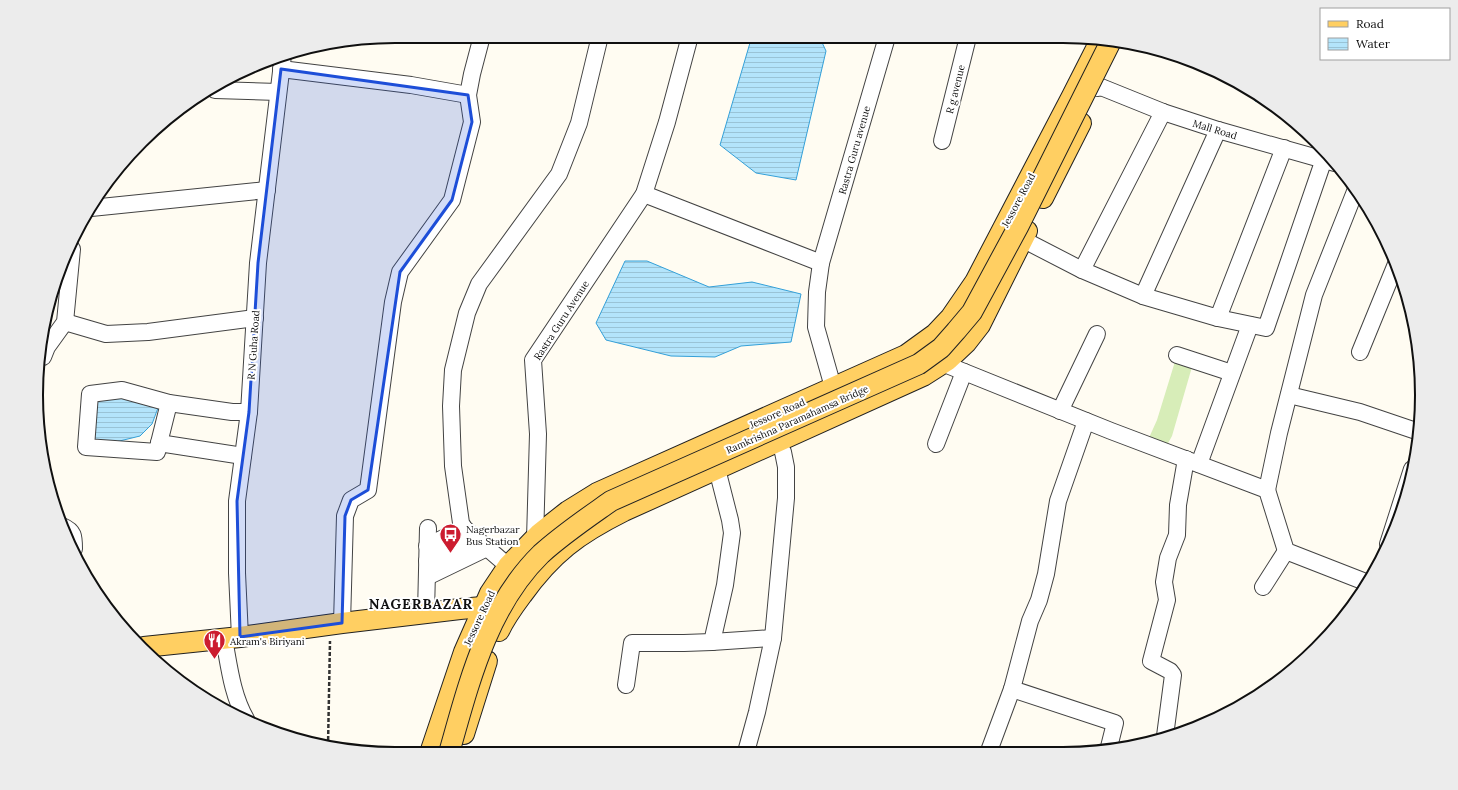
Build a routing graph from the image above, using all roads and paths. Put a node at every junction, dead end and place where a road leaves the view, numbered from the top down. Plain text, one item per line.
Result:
1 (480, 43) edge
2 (598, 43) edge
3 (688, 43) edge
4 (885, 43) edge
5 (966, 43) edge
6 (1097, 45) edge
7 (1109, 46) edge
8 (1117, 47) edge
9 (282, 62) edge
10 (1098, 88) junction
11 (219, 90) edge
12 (278, 92) junction
13 (468, 95) junction
14 (1163, 112) junction
15 (1218, 130) junction
16 (942, 141) dead end
17 (1284, 148) junction
18 (1325, 160) edge
19 (1328, 163) edge
20 (267, 190) junction
21 (644, 194) junction
22 (1353, 196) edge
23 (97, 207) edge
24 (1022, 239) junction
25 (71, 257) edge
26 (821, 262) junction
27 (1082, 270) junction
28 (1393, 272) edge
29 (1143, 296) junction
30 (255, 318) junction
31 (1218, 318) junction
32 (65, 322) junction
33 (1250, 325) junction
34 (1097, 334) dead end
35 (921, 344) junction
36 (46, 350) edge
37 (1360, 352) dead end
38 (1177, 355) dead end
39 (942, 364) junction
40 (964, 372) junction
41 (1232, 373) junction
42 (833, 387) junction
43 (1289, 395) junction
44 (169, 403) junction
45 (1060, 410) junction
46 (249, 412) junction
47 (1086, 421) junction
48 (1413, 430) edge
49 (777, 442) junction
50 (159, 443) junction
51 (936, 444) dead end
52 (243, 456) junction
53 (1192, 462) junction
54 (717, 468) junction
55 (1267, 490) junction
56 (428, 528) dead end
57 (476, 538) junction
58 (535, 539) junction
59 (1286, 551) junction
60 (552, 558) junction
61 (427, 561) junction
62 (508, 566) junction
63 (1361, 583) edge
64 (1264, 587) dead end
65 (482, 607) junction
66 (426, 613) junction
67 (507, 616) junction
68 (337, 624) junction
69 (232, 638) junction
70 (774, 638) junction
71 (712, 642) junction
72 (149, 647) edge
73 (626, 685) dead end
74 (1012, 689) junction
75 (242, 712) edge
76 (1166, 731) edge
77 (328, 740) edge
78 (1110, 744) edge
79 (432, 747) edge
80 (451, 747) edge
81 (460, 747) edge
82 (747, 747) edge
83 (990, 747) edge

1 - 13 street
2 - 57 street
3 - 21 street, Rastra Guru Avenue
4 - 26 street, Rastra Guru avenue
5 - 16 street, R g avenue
6 - 35 main road, Jessore Road
7 - 80 main road, Ramkrishna Paramahamsa Bridge, bridge
8 - 10 main road
9 - 12 street, R N Guha Road
9 - 13 street
10 - 14 street, Mall Road
10 - 24 main road
11 - 12 street
12 - 20 street, R N Guha Road
13 - 68 street
14 - 15 street, Mall Road
14 - 27 street
15 - 17 street, Mall Road
15 - 29 street
17 - 18 street, Mall Road
17 - 31 street
19 - 33 street
20 - 23 street
20 - 30 street, R N Guha Road
21 - 26 street
21 - 58 street, Rastra Guru Avenue
22 - 43 street
24 - 27 street
24 - 39 main road
25 - 32 street
26 - 42 street, Rastra Guru avenue
27 - 29 street
28 - 37 street
29 - 31 street
30 - 32 street
30 - 46 street, R N Guha Road
31 - 33 street
32 - 36 street
33 - 41 street
34 - 45 street
35 - 39 street
35 - 42 main road, Jessore Road
38 - 41 street
39 - 40 street
39 - 49 main road
40 - 45 street
40 - 51 street
41 - 53 street
42 - 58 main road, Jessore Road
43 - 48 street
43 - 55 street
44 - 46 street
44 - 50 street
44 - 50 street
45 - 47 street
46 - 52 street, R N Guha Road
47 - 53 street
47 - 74 street
49 - 54 main road
49 - 70 street
50 - 52 street
52 - 69 street, R N Guha Road
53 - 55 street
53 - 76 street
54 - 60 main road
54 - 71 street
55 - 59 street
56 - 61 street
57 - 61 street
57 - 61 street
57 - 62 street
58 - 60 street
58 - 62 main road, Jessore Road
59 - 63 street
59 - 64 street
60 - 67 main road
61 - 66 street
62 - 65 main road, Jessore Road
65 - 66 main road
65 - 67 main road
65 - 79 main road, Jessore Road
66 - 68 main road
67 - 81 main road
68 - 69 main road
68 - 77 path
69 - 72 main road
69 - 75 street, R N Guha Road
70 - 71 street
70 - 82 street
71 - 73 street
74 - 78 street
74 - 83 street

